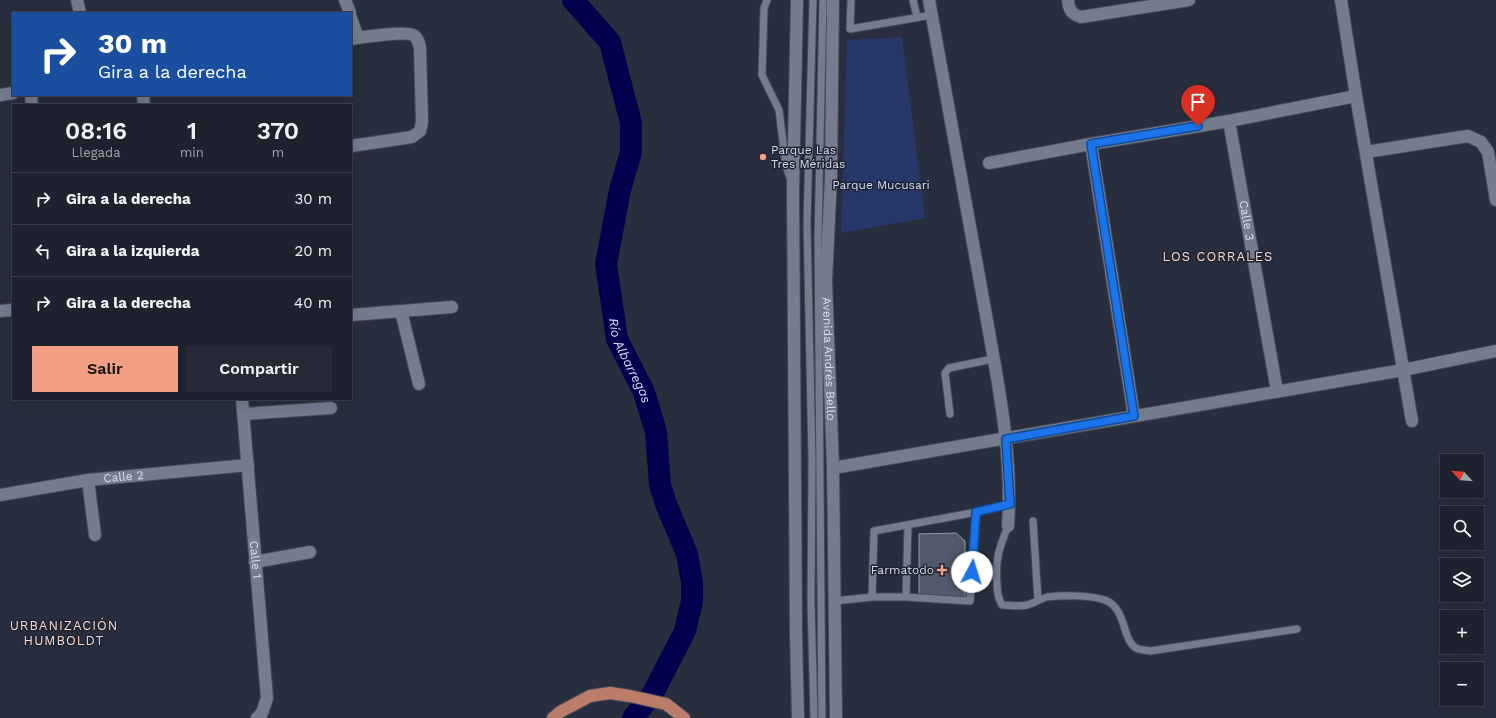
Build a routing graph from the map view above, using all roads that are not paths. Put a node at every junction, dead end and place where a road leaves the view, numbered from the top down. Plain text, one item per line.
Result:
1 (77, 0) edge
2 (345, 0) edge
3 (767, 0) edge
4 (798, 0) edge
5 (813, 0) edge
6 (823, 0) edge
7 (833, 0) edge
8 (851, 0) edge
9 (914, 0) edge
10 (929, 0) edge
11 (1068, 0) edge
12 (1188, 0) edge
13 (1341, 0) edge
14 (80, 12) edge
15 (350, 12) edge
16 (932, 15) junction
17 (917, 17) junction
18 (352, 25) edge
19 (354, 39) edge
20 (12, 93) edge
21 (0, 95) edge
22 (1356, 96) junction
23 (1229, 121) junction
24 (1091, 144) junction
25 (352, 146) edge
26 (1366, 152) junction
27 (989, 163) dead end
28 (793, 190) junction
29 (1496, 200) edge
30 (452, 307) dead end
31 (12, 310) edge
32 (0, 311) edge
33 (401, 311) junction
34 (352, 315) edge
35 (1496, 351) edge
36 (993, 359) junction
37 (1403, 370) junction
38 (419, 384) dead end
39 (1276, 391) junction
40 (242, 400) edge
41 (331, 408) dead end
42 (244, 414) junction
43 (950, 414) dead end
44 (1134, 416) junction
45 (1412, 421) dead end
46 (1006, 439) junction
47 (248, 465) junction
48 (833, 468) junction
49 (88, 480) junction
50 (0, 495) edge
51 (1010, 504) junction
52 (976, 512) junction
53 (1033, 521) dead end
54 (908, 525) junction
55 (1008, 526) joint
56 (95, 535) dead end
57 (310, 552) dead end
58 (255, 562) junction
59 (872, 597) junction
60 (906, 597) junction
61 (834, 600) junction
62 (1038, 600) junction
63 (1297, 629) dead end
64 (257, 718) edge
65 (553, 718) edge
66 (684, 718) edge
67 (798, 718) edge
68 (814, 718) edge
69 (822, 718) edge
70 (836, 718) edge

1 - 14 street
2 - 15 street
3 - 28 lane
4 - 28 street
5 - 68 lane
6 - 69 lane
7 - 48 street, Avenida Andrés Bello
8 - 17 lane
9 - 17 lane
10 - 16 street
11 - 12 street
13 - 22 street
16 - 17 lane
16 - 36 street
18 - 19 street
19 - 25 street
20 - 21 street
22 - 23 street
22 - 26 street
23 - 24 street
23 - 39 street, Calle 3
24 - 27 street
24 - 44 street
26 - 29 street
26 - 37 street
28 - 67 street
30 - 33 street
31 - 32 street
33 - 34 street
33 - 38 street
35 - 37 street
36 - 43 lane
36 - 46 street
37 - 39 street
37 - 45 street
39 - 44 street
40 - 42 street, Calle 1
41 - 42 street
42 - 47 street, Calle 1
44 - 46 street
46 - 48 street
46 - 51 street
47 - 49 street, Calle 2
47 - 58 street, Calle 1
48 - 61 street, Avenida Andrés Bello
49 - 50 street, Calle 2
49 - 56 street
51 - 52 lane
51 - 55 street
52 - 54 lane
52 - 60 lane
53 - 62 lane
54 - 59 lane
54 - 60 lane
55 - 62 lane
57 - 58 street
58 - 64 street, Calle 1
59 - 60 lane
59 - 61 lane
61 - 70 street, Avenida Andrés Bello
62 - 63 lane
65 - 66 highway

